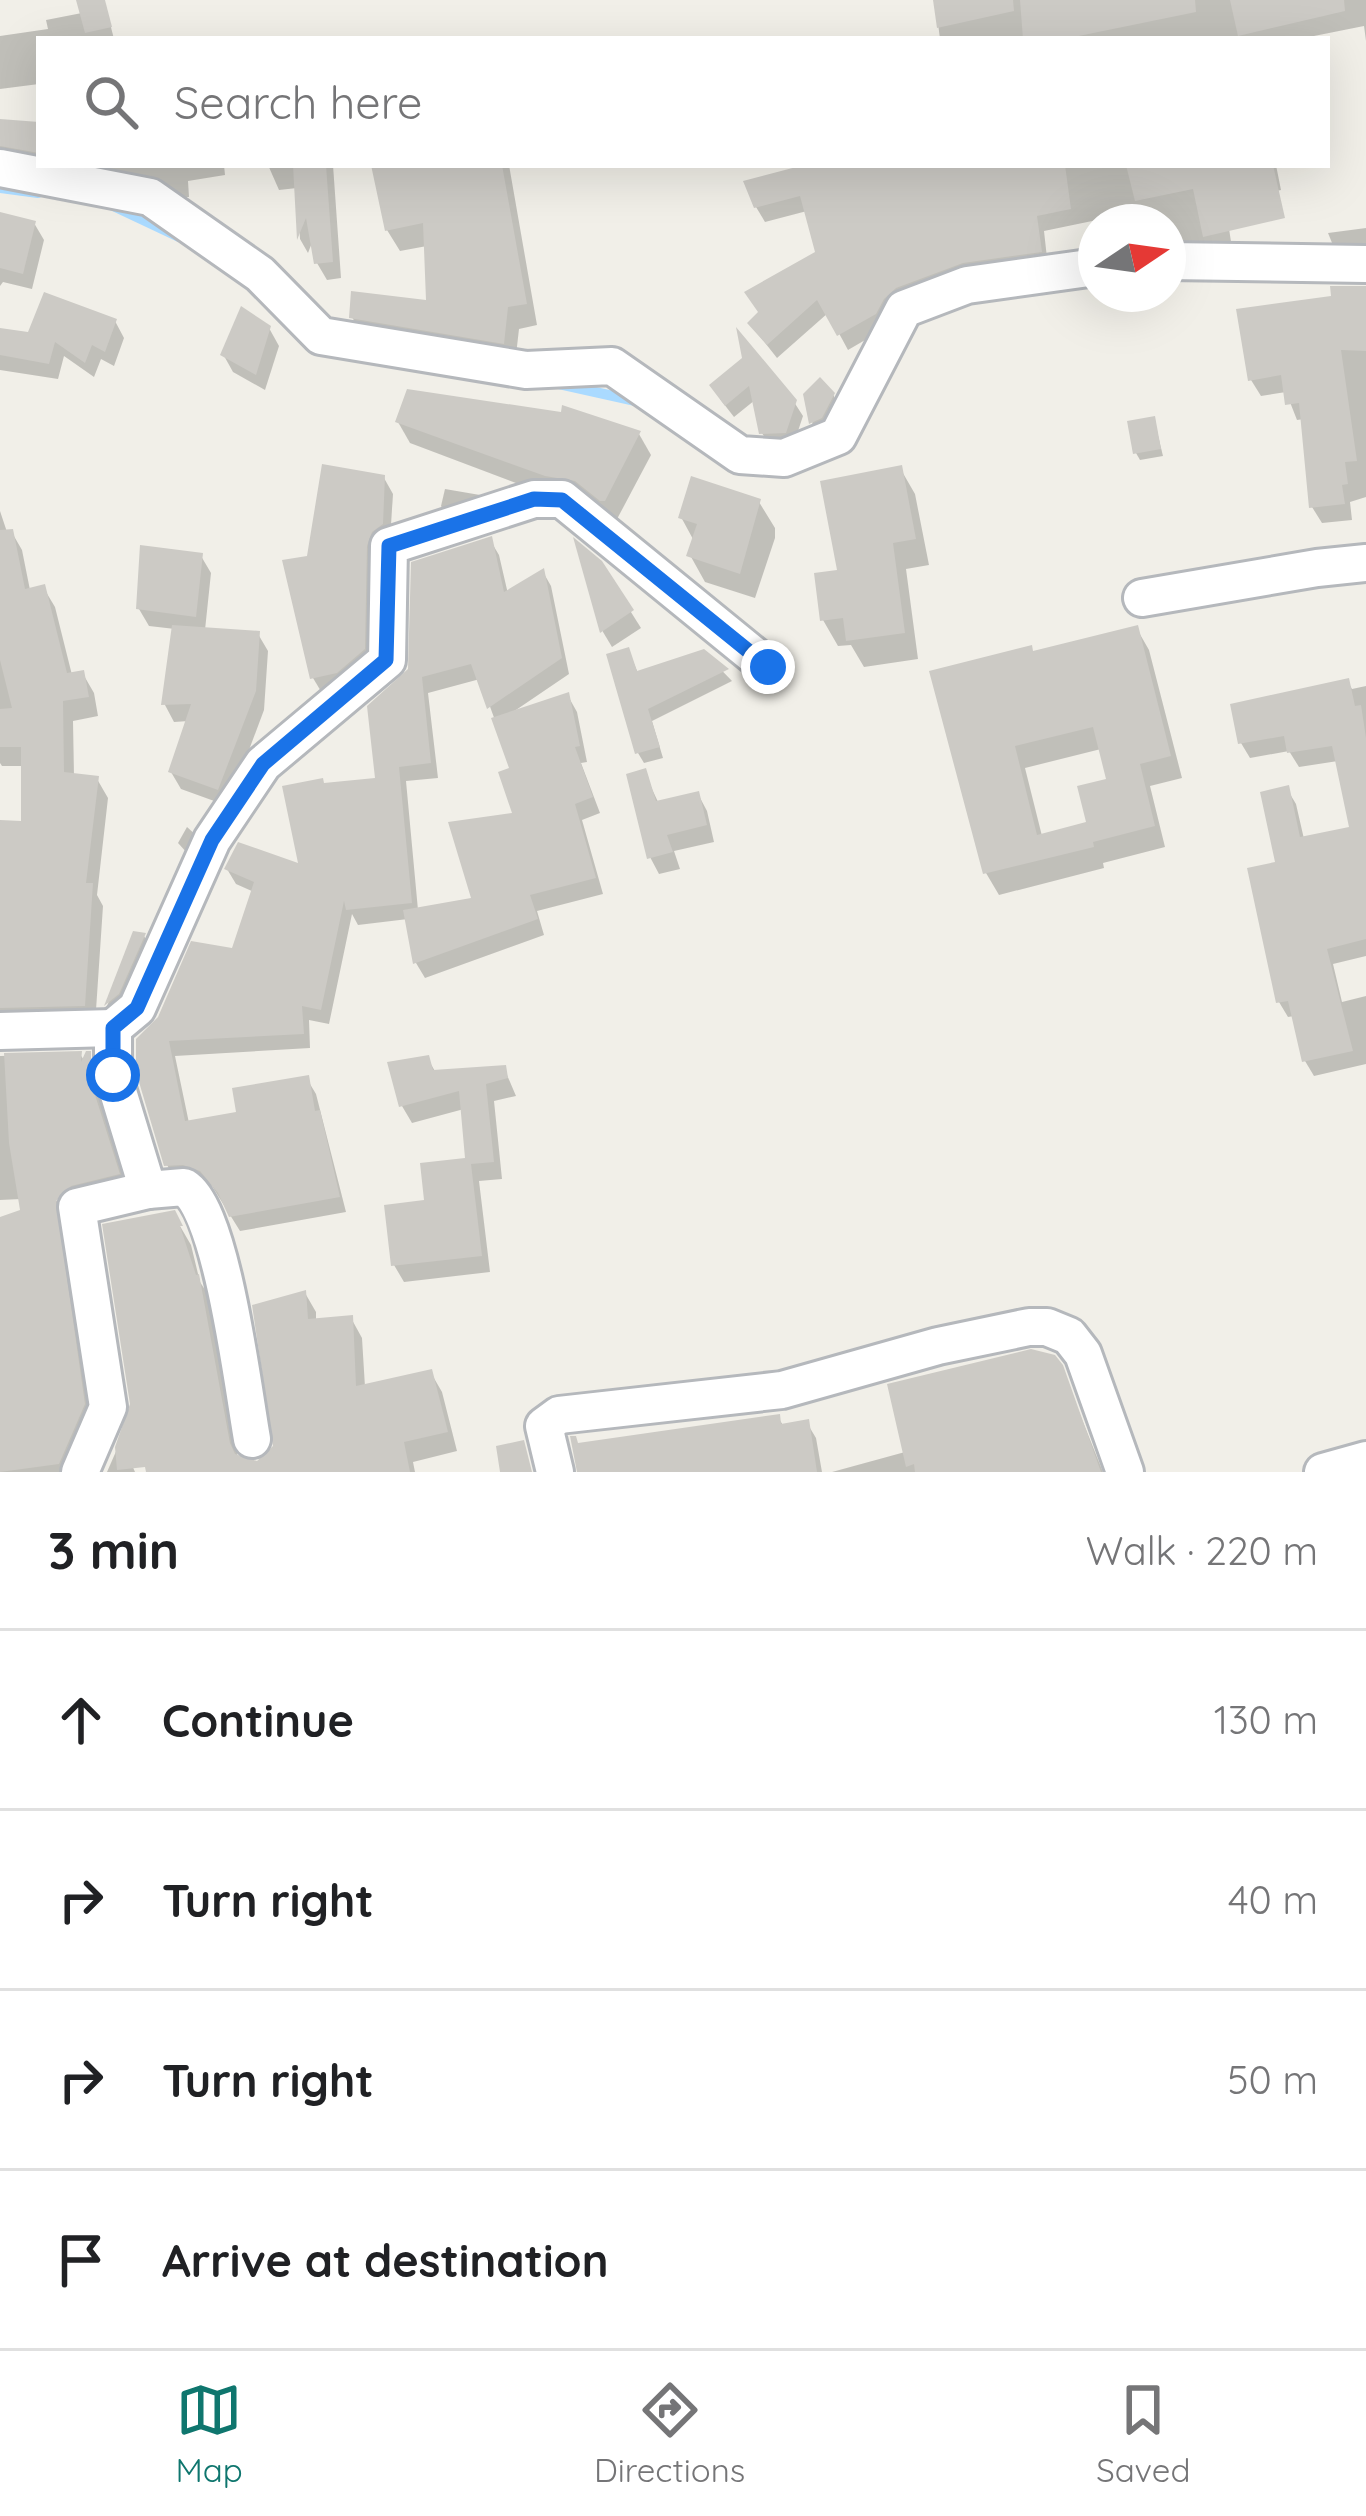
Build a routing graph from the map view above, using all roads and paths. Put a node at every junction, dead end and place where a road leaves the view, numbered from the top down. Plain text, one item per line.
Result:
1 (0, 168) edge
2 (1186, 261) edge
3 (1366, 264) edge
4 (1078, 270) edge
5 (1366, 563) edge
6 (1142, 598) dead end
7 (768, 667) dead end
8 (113, 1028) junction
9 (0, 1031) edge
10 (148, 1190) junction
11 (252, 1438) dead end
12 (1366, 1460) edge
13 (80, 1472) edge
14 (555, 1472) edge
15 (1125, 1472) edge
16 (1323, 1472) edge

1 - 4 street
2 - 3 street
5 - 6 street
7 - 8 street
8 - 9 street
8 - 10 street
10 - 11 street
10 - 13 street
12 - 16 street
14 - 15 street

